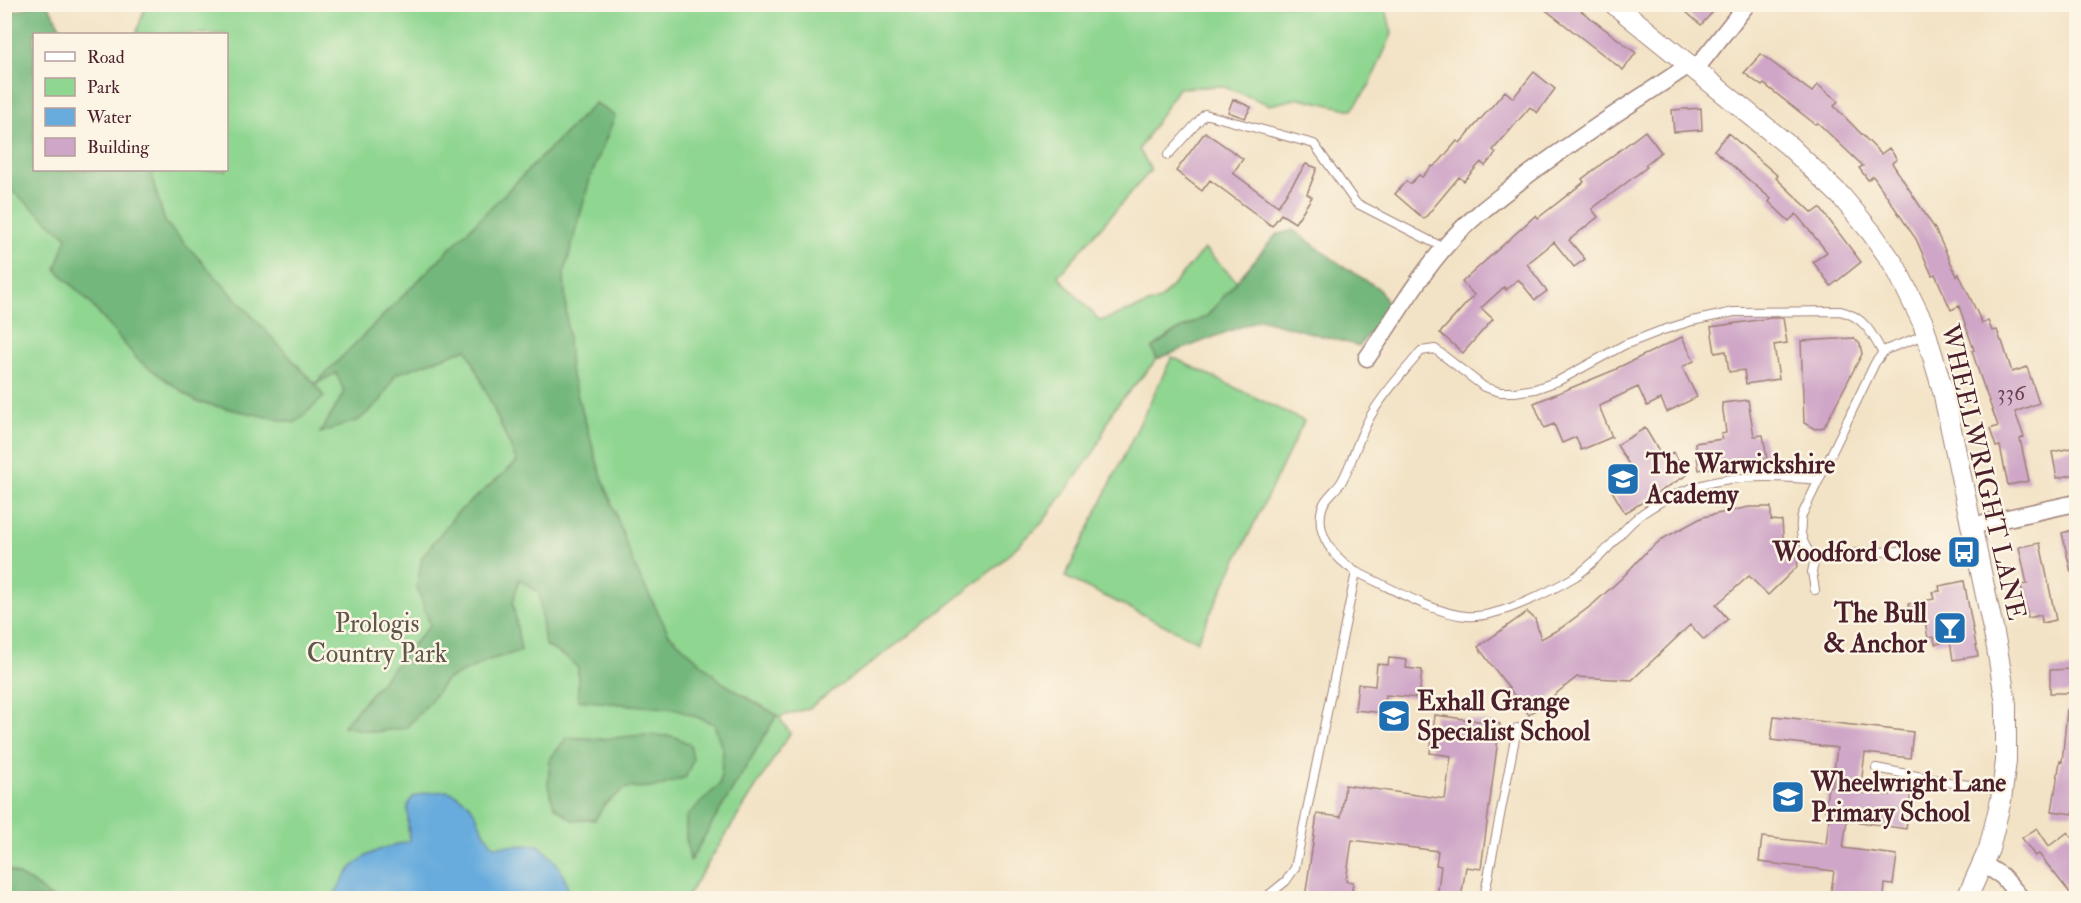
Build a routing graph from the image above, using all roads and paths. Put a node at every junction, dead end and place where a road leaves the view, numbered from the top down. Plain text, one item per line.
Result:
1 (1614, 4) edge
2 (1747, 4) edge
3 (1692, 67) junction
4 (1168, 155) dead end
5 (1444, 248) junction
6 (1927, 334) junction
7 (1882, 352) junction
8 (1367, 358) dead end
9 (1818, 480) junction
10 (2076, 503) edge
11 (1971, 526) junction
12 (1902, 551) dead end
13 (1815, 559) junction
14 (1356, 572) junction
15 (1815, 590) dead end
16 (1516, 728) dead end
17 (1876, 768) dead end
18 (2003, 789) junction
19 (1983, 864) junction
20 (1265, 898) edge
21 (1484, 898) edge
22 (1967, 898) edge
23 (2021, 898) edge

1 - 3 street, WHEELWRIGHT LANE
2 - 3 street
3 - 5 street
3 - 6 street, WHEELWRIGHT LANE
4 - 5 lane
5 - 8 street
6 - 7 lane
6 - 11 street, WHEELWRIGHT LANE
7 - 9 lane
7 - 14 lane
9 - 13 lane
9 - 14 lane
10 - 11 street
11 - 18 street, WHEELWRIGHT LANE
12 - 13 lane
13 - 15 lane
14 - 20 lane
16 - 21 lane
17 - 18 lane
18 - 19 street, WHEELWRIGHT LANE
19 - 22 street, WHEELWRIGHT LANE
19 - 23 street

